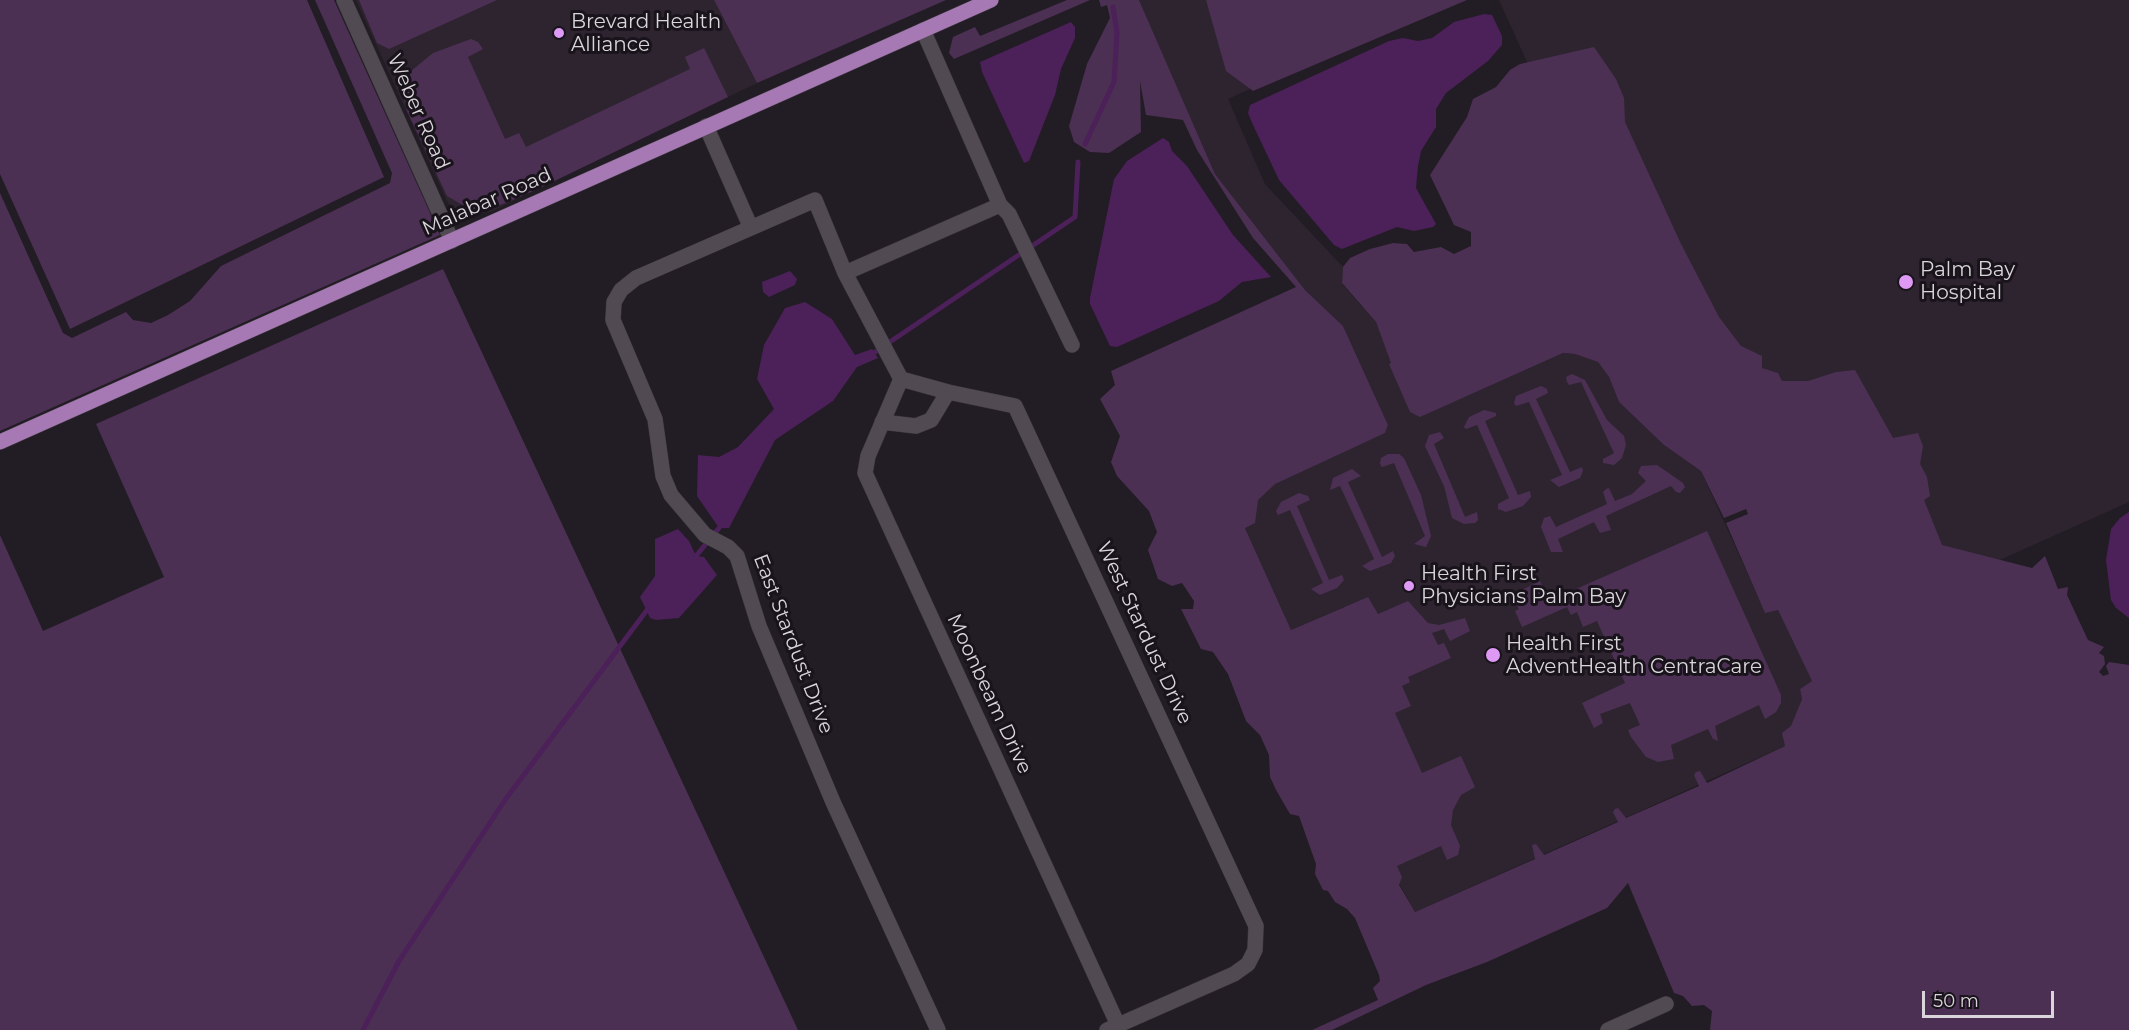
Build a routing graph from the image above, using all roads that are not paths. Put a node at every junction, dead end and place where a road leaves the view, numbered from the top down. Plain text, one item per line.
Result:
1 (345, 0) edge
2 (991, 0) edge
3 (923, 30) junction
4 (706, 126) junction
5 (1000, 205) junction
6 (751, 228) junction
7 (452, 240) junction
8 (845, 273) junction
9 (1072, 345) dead end
10 (901, 379) junction
11 (948, 392) junction
12 (882, 422) junction
13 (0, 442) edge
14 (1666, 1004) dead end
15 (1112, 1028) edge
16 (938, 1030) edge
17 (1608, 1030) edge

1 - 7 street, Weber Road
2 - 3 main road, Malabar Road
3 - 4 main road, Malabar Road
3 - 5 street
4 - 6 street
4 - 7 main road, Malabar Road
5 - 8 street
5 - 9 street
6 - 8 street
6 - 16 street, East Stardust Drive
7 - 13 main road, Malabar Road
8 - 10 street
10 - 11 street, West Stardust Drive
10 - 12 street, Moonbeam Drive
11 - 12 street
11 - 15 street, West Stardust Drive
12 - 15 street, Moonbeam Drive
14 - 17 street

